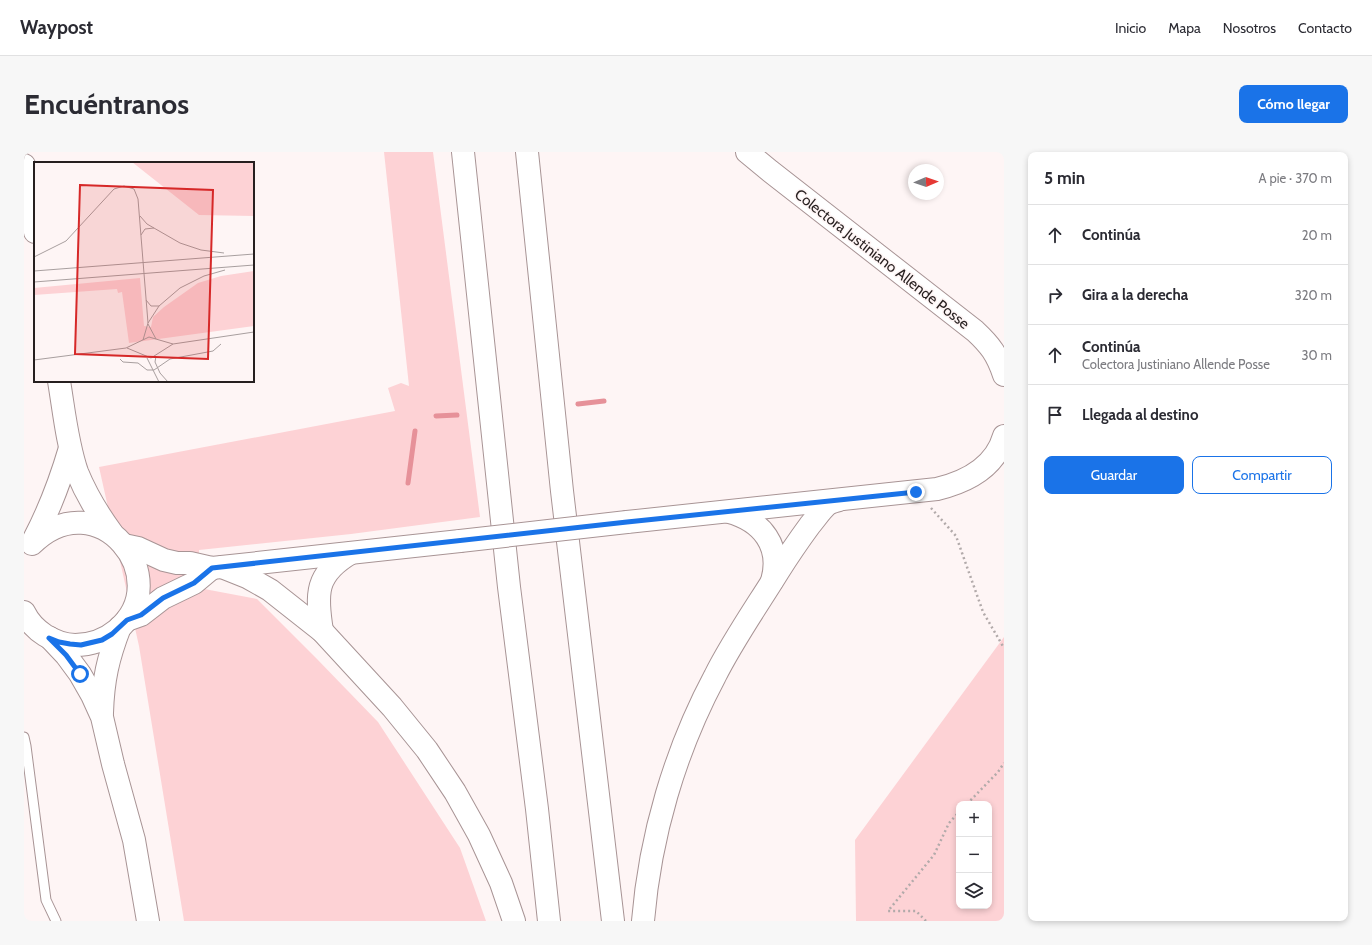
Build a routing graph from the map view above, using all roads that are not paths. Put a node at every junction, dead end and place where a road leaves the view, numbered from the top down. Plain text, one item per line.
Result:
1 (463, 152) edge
2 (527, 152) edge
3 (747, 152) edge
4 (24, 164) edge
5 (34, 226) edge
6 (1004, 375) edge
7 (60, 382) edge
8 (1004, 436) edge
9 (70, 448) junction
10 (839, 500) junction
11 (729, 512) junction
12 (118, 539) junction
13 (28, 550) edge
14 (351, 553) junction
15 (217, 568) junction
16 (771, 584) junction
17 (24, 612) edge
18 (123, 624) junction
19 (322, 631) junction
20 (49, 638) junction
21 (102, 716) junction
22 (24, 737) edge
23 (56, 921) edge
24 (148, 921) edge
25 (514, 921) edge
26 (549, 921) edge
27 (613, 921) edge
28 (643, 921) edge

1 - 26 main road
2 - 27 main road
3 - 6 main road, Colectora Justiniano Allende Posse
4 - 5 main road
7 - 9 main road
8 - 10 main road
9 - 12 main road
9 - 13 main road
10 - 11 main road
10 - 16 main road
11 - 14 main road, bridge
11 - 16 main road
12 - 13 main road
12 - 15 main road
12 - 18 main road
14 - 15 main road
14 - 19 main road
15 - 18 main road
15 - 19 main road
16 - 28 main road
17 - 20 main road
18 - 20 main road
18 - 21 main road
19 - 25 main road
20 - 21 main road
21 - 24 main road
22 - 23 lane

